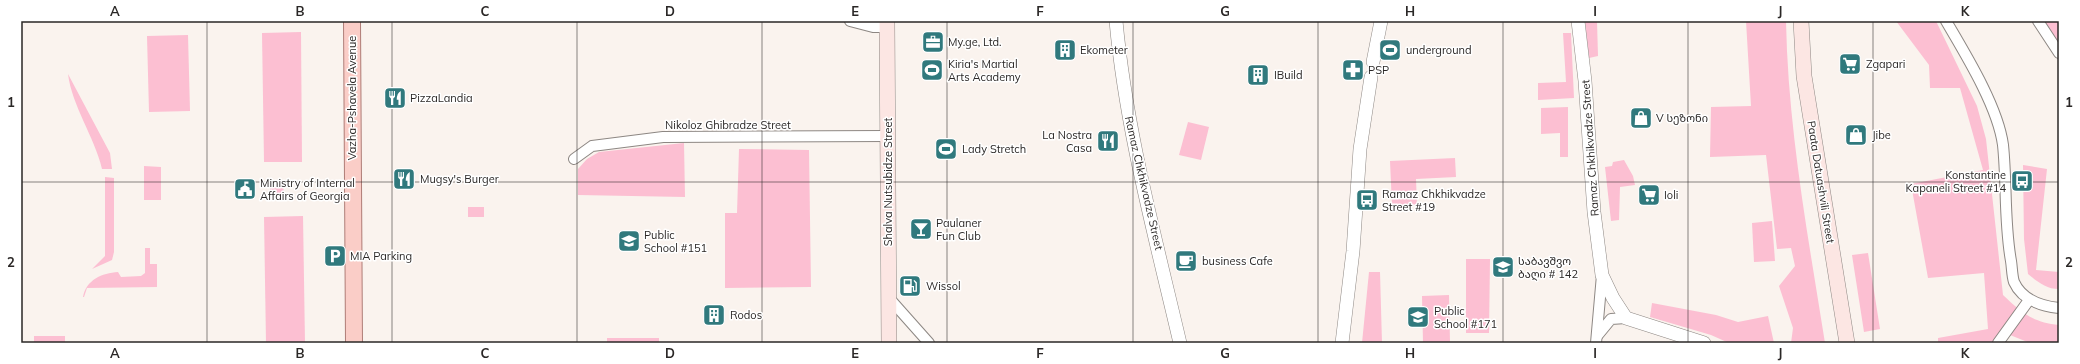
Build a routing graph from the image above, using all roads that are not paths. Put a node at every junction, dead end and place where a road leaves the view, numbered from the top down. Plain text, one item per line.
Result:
1 (352, 21) edge
2 (850, 21) edge
3 (1116, 21) edge
4 (1381, 21) edge
5 (1578, 21) edge
6 (1801, 21) edge
7 (1946, 21) edge
8 (2038, 21) edge
9 (887, 24) edge
10 (2059, 53) edge
11 (1373, 62) dead end
12 (1371, 77) dead end
13 (888, 136) junction
14 (574, 159) dead end
15 (1602, 275) junction
16 (889, 298) junction
17 (2029, 300) junction
18 (2059, 308) edge
19 (1626, 318) junction
20 (1596, 340) edge
21 (354, 343) edge
22 (889, 343) edge
23 (929, 343) edge
24 (1180, 343) edge
25 (1342, 343) edge
26 (1704, 343) edge
27 (1847, 343) edge
28 (1998, 343) edge

1 - 21 main road, Vazha-Pshavela Avenue
2 - 9 street
3 - 24 street, Ramaz Chkhikvadze Street
4 - 11 street
5 - 15 street, Ramaz Chkhikvadze Street
6 - 27 main road, Paata Datuashvili Street
7 - 17 street
8 - 10 street
9 - 13 main road, Shalva Nutsubidze Street
12 - 25 street
13 - 14 street, Nikoloz Ghibradze Street
13 - 16 main road, Shalva Nutsubidze Street
15 - 19 street, Ramaz Chkhikvadze Street
15 - 20 street, Ramaz Chkhikvadze Street
16 - 22 main road, Shalva Nutsubidze Street
16 - 23 street
17 - 18 street
17 - 28 street
19 - 20 street, Ramaz Chkhikvadze Street
19 - 26 street

